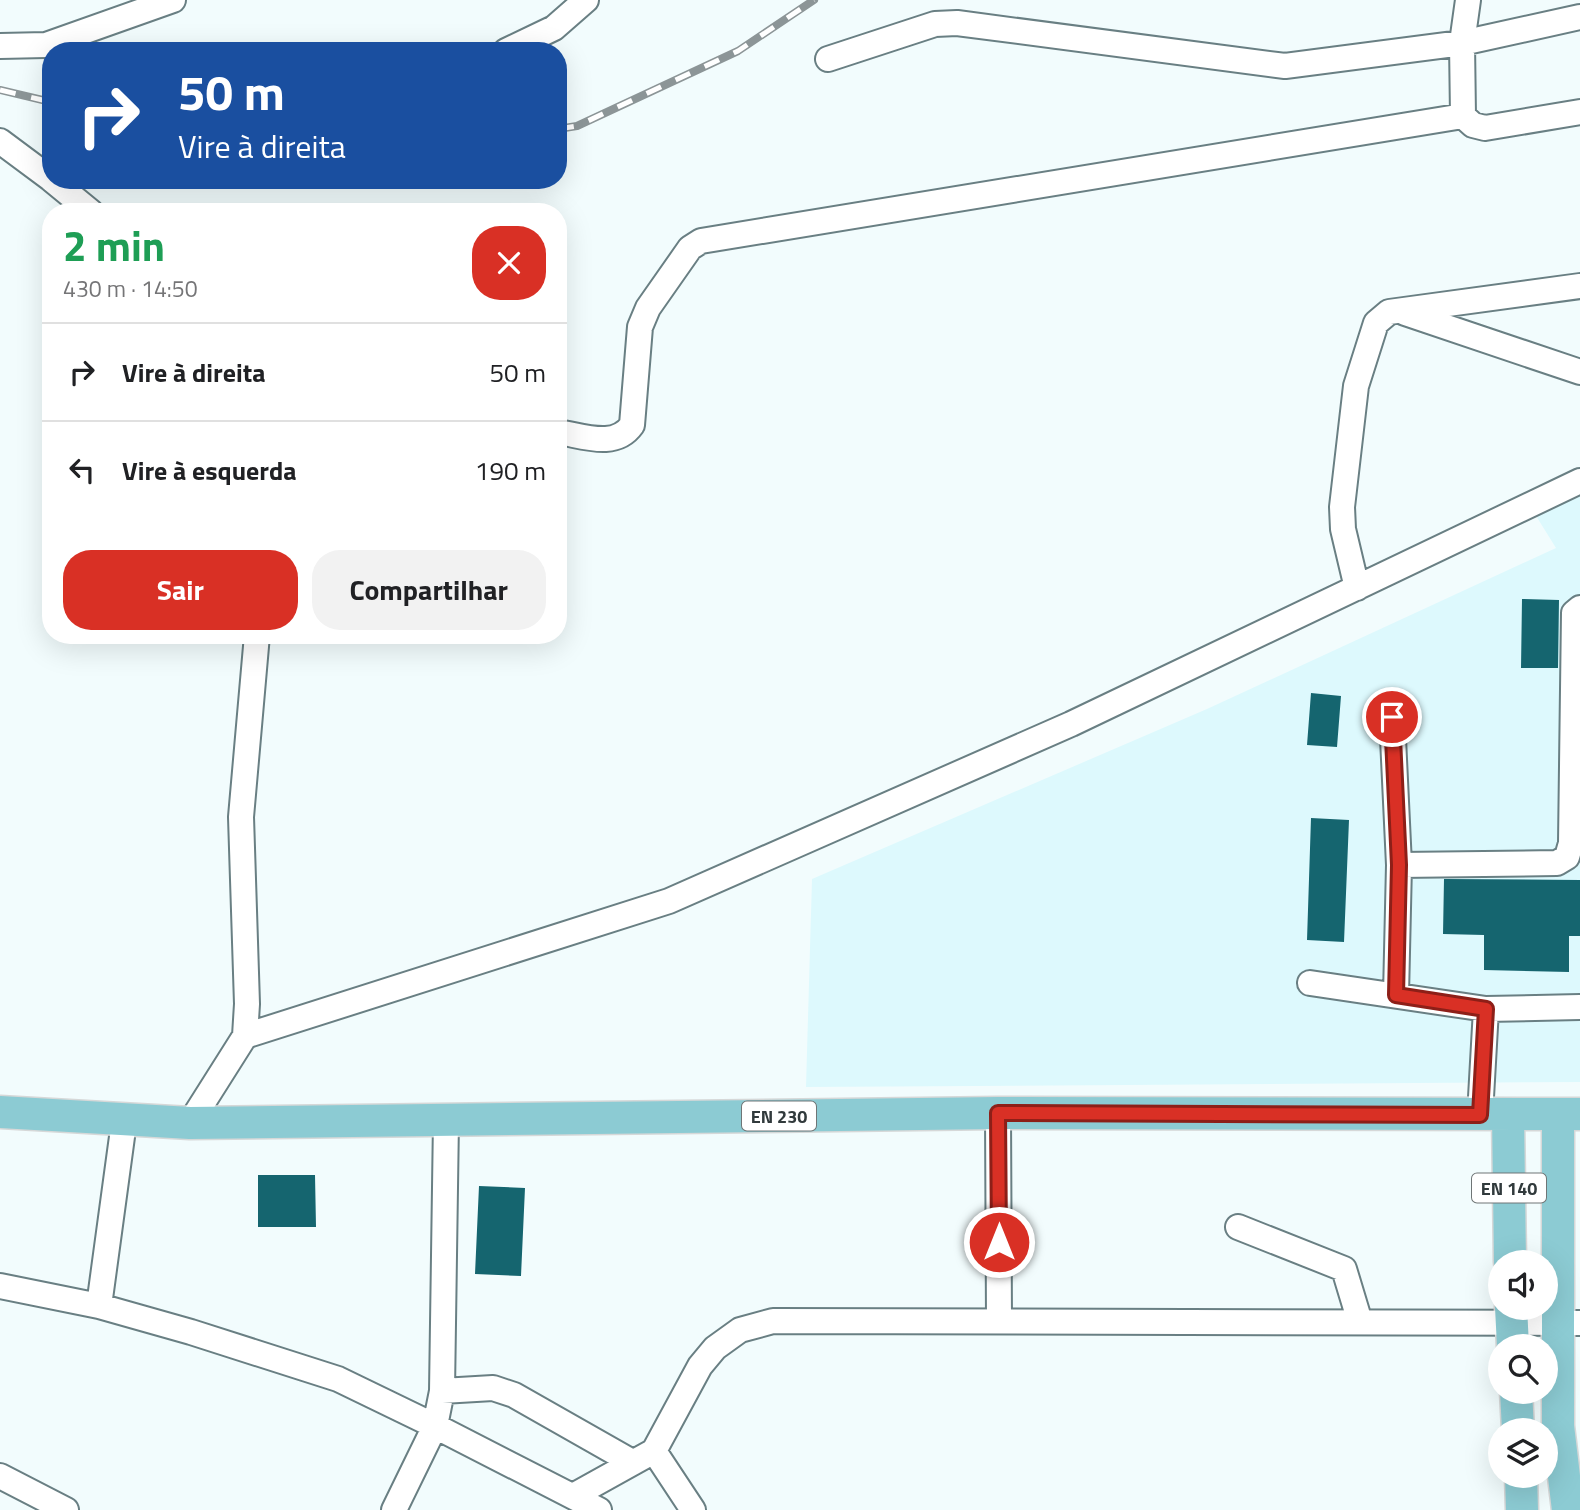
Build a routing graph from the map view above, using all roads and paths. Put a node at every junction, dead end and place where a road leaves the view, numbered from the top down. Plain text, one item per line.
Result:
1 (173, 0) edge
2 (586, 0) edge
3 (1468, 0) edge
4 (1580, 17) edge
5 (54, 42) edge
6 (525, 42) edge
7 (1462, 43) junction
8 (42, 45) edge
9 (0, 46) edge
10 (828, 59) dead end
11 (1580, 112) edge
12 (1463, 116) junction
13 (0, 141) edge
14 (42, 173) edge
15 (62, 189) edge
16 (80, 203) edge
17 (1580, 286) edge
18 (1403, 313) junction
19 (1580, 372) edge
20 (567, 433) edge
21 (1580, 481) edge
22 (1357, 588) junction
23 (1580, 608) edge
24 (256, 644) edge
25 (1392, 717) dead end
26 (1399, 865) junction
27 (1310, 983) dead end
28 (1396, 995) junction
29 (1580, 1007) edge
30 (1486, 1009) junction
31 (245, 1036) junction
32 (0, 1112) edge
33 (998, 1113) junction
34 (1569, 1114) edge
35 (1494, 1115) junction
36 (446, 1120) junction
37 (124, 1122) junction
38 (190, 1123) junction
39 (1238, 1227) dead end
40 (1509, 1250) edge
41 (0, 1286) edge
42 (99, 1306) junction
43 (999, 1320) junction
44 (1360, 1322) junction
45 (1569, 1323) edge
46 (1512, 1325) edge
47 (442, 1391) junction
48 (435, 1426) junction
49 (643, 1457) junction
50 (0, 1476) edge
51 (1521, 1488) edge
52 (573, 1496) junction
53 (1571, 1503) edge
54 (65, 1510) edge
55 (394, 1510) edge
56 (599, 1510) edge
57 (694, 1510) edge
58 (1522, 1510) edge

1 - 5 street
2 - 6 street
3 - 7 street
4 - 7 street
7 - 10 street
7 - 12 street
8 - 9 street
11 - 12 street
12 - 20 street
13 - 14 street
15 - 16 street
17 - 18 street
18 - 19 street
18 - 22 street
21 - 22 street
22 - 31 street
23 - 26 street
24 - 31 street
25 - 26 street
26 - 28 street
27 - 28 street
28 - 30 street
29 - 30 street
30 - 35 street
31 - 38 street
32 - 37 main road, EN 230
33 - 35 main road, EN 230
33 - 36 main road, EN 230
33 - 43 street
34 - 35 main road, EN 230
34 - 45 main road, EN 140
35 - 40 main road, EN 140
36 - 38 main road, EN 230
36 - 47 street
37 - 38 main road, EN 230
37 - 42 street
39 - 44 street
41 - 42 street
42 - 48 street
43 - 44 street
43 - 49 street
44 - 46 street
45 - 46 street
45 - 53 main road, EN 140
47 - 48 street
47 - 49 street
48 - 52 street
48 - 55 street
49 - 52 street
49 - 57 street
50 - 54 street
51 - 58 main road
52 - 56 street

